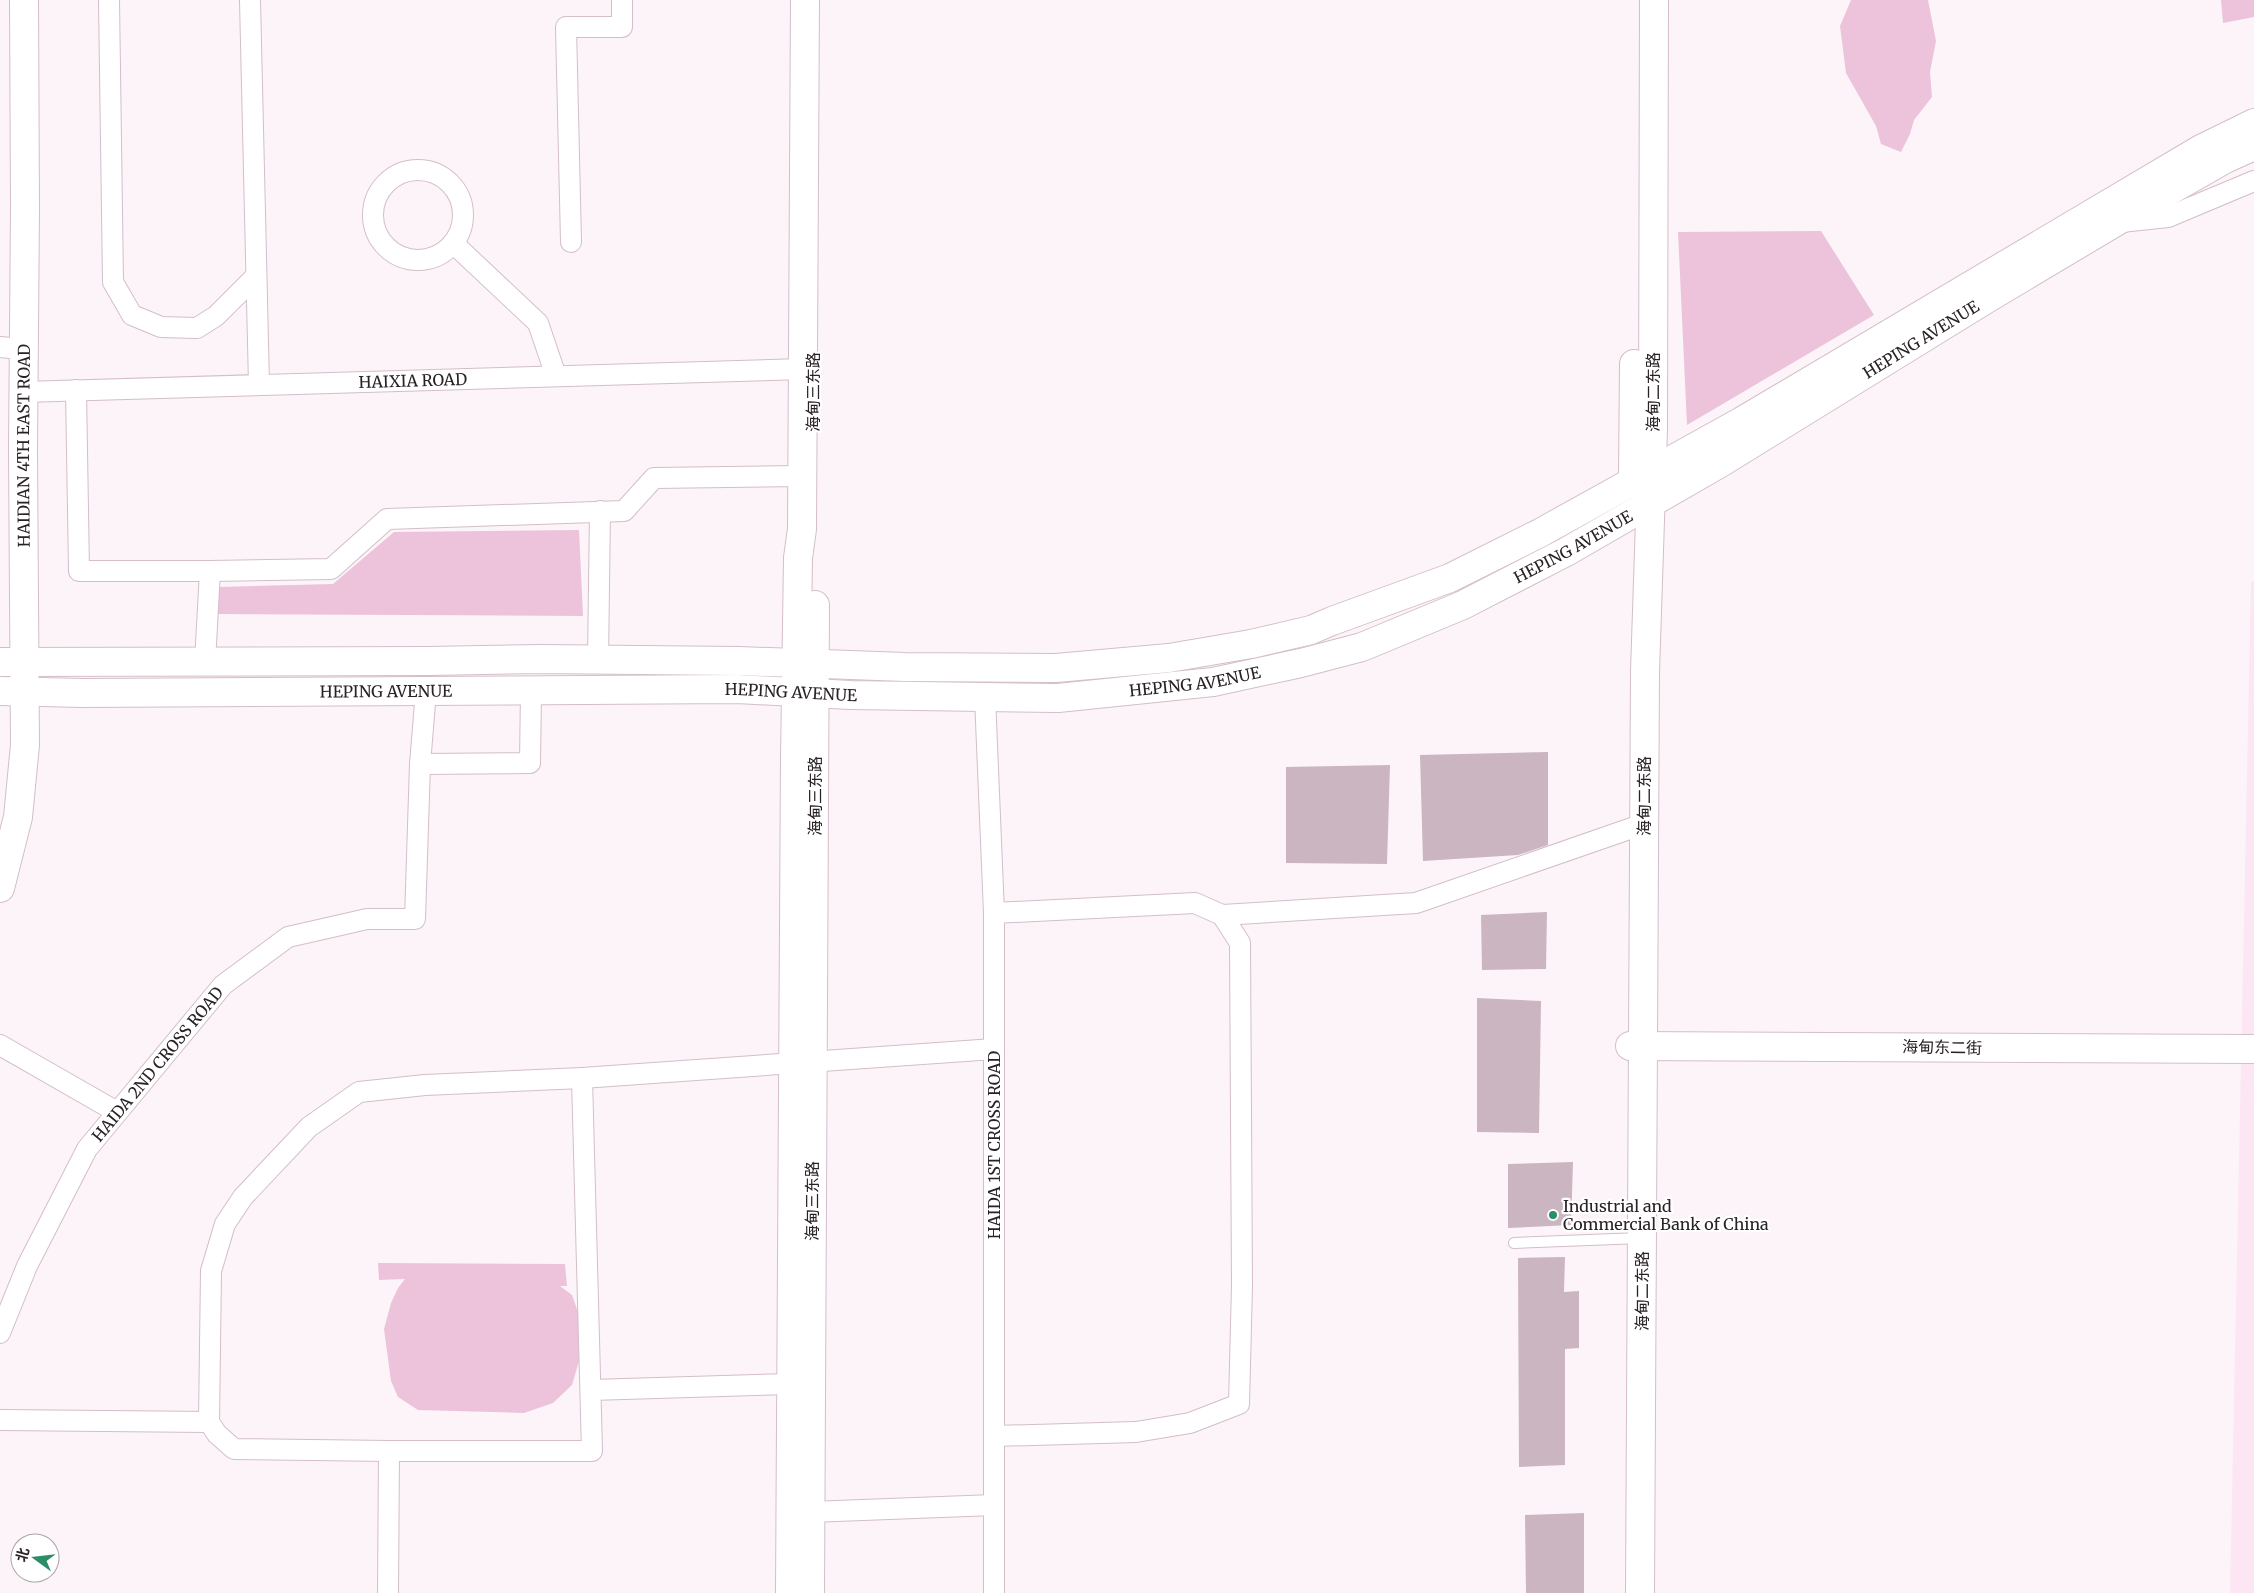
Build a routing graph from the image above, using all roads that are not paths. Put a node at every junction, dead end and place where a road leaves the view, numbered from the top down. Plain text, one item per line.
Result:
1 (10, 0) edge
2 (24, 0) edge
3 (109, 0) edge
4 (250, 0) edge
5 (622, 0) edge
6 (805, 0) edge
7 (815, 0) edge
8 (1637, 0) edge
9 (1654, 0) edge
10 (2254, 123) edge
11 (2254, 146) edge
12 (2254, 181) edge
13 (2115, 223) junction
14 (570, 242) dead end
15 (453, 243) junction
16 (256, 276) junction
17 (5, 347) edge
18 (803, 369) junction
19 (556, 376) junction
20 (259, 385) junction
21 (76, 390) junction
22 (23, 392) junction
23 (802, 476) junction
24 (1642, 476) junction
25 (1642, 507) junction
26 (600, 512) junction
27 (210, 571) junction
28 (598, 659) junction
29 (10, 662) edge
30 (205, 662) junction
31 (806, 664) junction
32 (10, 691) edge
33 (426, 691) junction
34 (531, 692) junction
35 (806, 693) junction
36 (985, 697) junction
37 (420, 764) junction
38 (0, 812) edge
39 (1632, 828) junction
40 (0, 888) edge
41 (994, 913) junction
42 (1222, 915) junction
43 (1637, 1041) junction
44 (2254, 1041) edge
45 (0, 1045) edge
46 (994, 1049) junction
47 (2254, 1049) edge
48 (803, 1063) junction
49 (582, 1078) junction
50 (117, 1112) junction
51 (1636, 1238) junction
52 (1514, 1243) dead end
53 (0, 1333) edge
54 (791, 1384) junction
55 (591, 1390) junction
56 (0, 1420) edge
57 (209, 1422) junction
58 (994, 1436) junction
59 (389, 1451) junction
60 (994, 1505) junction
61 (810, 1512) junction
62 (388, 1593) edge
63 (790, 1593) edge
64 (810, 1593) edge
65 (994, 1593) edge
66 (1627, 1593) edge
67 (1640, 1593) edge

1 - 17 main road, HAIDIAN 4TH EAST ROAD
2 - 22 main road, HAIDIAN 4TH EAST ROAD
3 - 16 street
4 - 16 street
5 - 14 street
6 - 18 main road
7 - 31 main road, 海甸三东路
8 - 24 main road, 海甸二东路
9 - 24 main road, 海甸二东路
10 - 24 main road, HEPING AVENUE
11 - 13 main road, HEPING AVENUE
12 - 13 street
13 - 25 main road, HEPING AVENUE
15 - 15 street
15 - 19 street
16 - 20 street
17 - 29 main road, HAIDIAN 4TH EAST ROAD
18 - 19 street, HAIXIA ROAD
18 - 23 main road
19 - 20 street, HAIXIA ROAD
20 - 21 street, HAIXIA ROAD
21 - 22 street, HAIXIA ROAD
21 - 27 street
22 - 29 main road, HAIDIAN 4TH EAST ROAD
23 - 26 street
23 - 31 main road
24 - 25 main road, 海甸二东路
24 - 31 main road, HEPING AVENUE
25 - 36 main road, HEPING AVENUE
25 - 39 main road, 海甸二东路
25 - 43 main road, 海甸二东路
26 - 27 street
26 - 28 street
27 - 30 street
28 - 30 main road, HEPING AVENUE
28 - 31 main road, HEPING AVENUE
29 - 30 main road, HEPING AVENUE
29 - 32 main road, HAIDIAN 4TH EAST ROAD
31 - 35 main road
32 - 33 main road, HEPING AVENUE
32 - 38 main road, HAIDIAN 4TH EAST ROAD
32 - 40 main road, HAIDIAN 4TH EAST ROAD
33 - 34 main road, HEPING AVENUE
33 - 37 street
34 - 35 main road, HEPING AVENUE
34 - 37 street
35 - 36 main road, HEPING AVENUE
35 - 48 main road
36 - 41 street, HAIDA 1ST CROSS ROAD
37 - 50 street, HAIDA 2ND CROSS ROAD
39 - 42 street
39 - 43 main road, 海甸二东路
41 - 42 street
41 - 46 street, HAIDA 1ST CROSS ROAD
42 - 58 street
43 - 44 main road, 海甸东二街
43 - 47 main road, 海甸东二街
43 - 51 main road, 海甸二东路
45 - 50 street
46 - 48 street
46 - 58 street, HAIDA 1ST CROSS ROAD
48 - 49 street
48 - 54 main road
48 - 61 main road, 海甸三东路
49 - 55 street
49 - 57 street
50 - 53 street, HAIDA 2ND CROSS ROAD
51 - 52 lane
51 - 66 main road, 海甸二东路
51 - 67 main road, 海甸二东路
54 - 55 street
54 - 63 main road
55 - 59 street
56 - 57 street
57 - 59 street
58 - 60 street, HAIDA 1ST CROSS ROAD
59 - 62 street
60 - 61 street
60 - 65 street, HAIDA 1ST CROSS ROAD
61 - 64 main road, 海甸三东路

